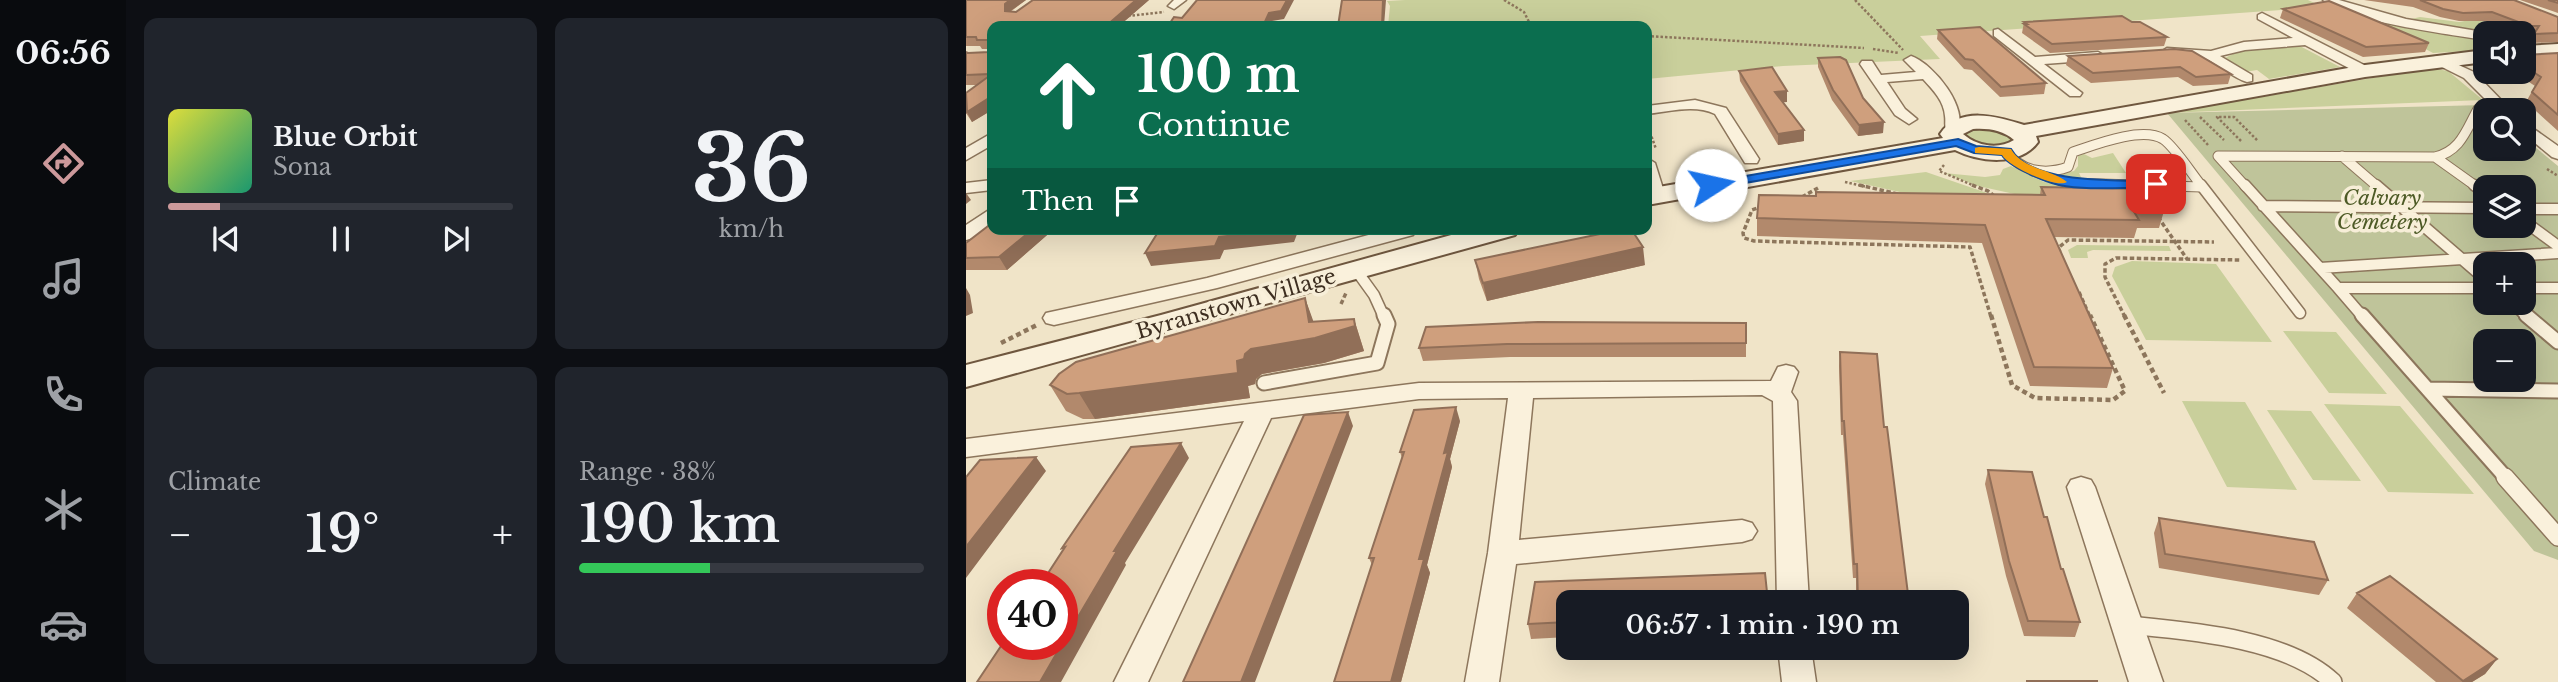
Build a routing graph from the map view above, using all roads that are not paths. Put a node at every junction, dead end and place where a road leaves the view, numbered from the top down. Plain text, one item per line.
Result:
1 (2329, 0) edge
2 (2262, 17) dead end
3 (1998, 33) dead end
4 (2473, 33) edge
5 (2306, 41) junction
6 (2558, 50) edge
7 (2536, 51) edge
8 (2158, 52) edge
9 (2113, 55) edge
10 (2211, 55) junction
11 (2473, 58) edge
12 (1911, 60) dead end
13 (2033, 61) junction
14 (2443, 62) junction
15 (1867, 64) dead end
16 (2365, 71) junction
17 (1927, 75) junction
18 (2247, 78) dead end
19 (1877, 79) junction
20 (2075, 93) dead end
21 (1947, 98) junction
22 (2491, 98) edge
23 (1652, 109) edge
24 (1909, 119) dead end
25 (2473, 120) edge
26 (1989, 122) junction
27 (2021, 132) junction
28 (1955, 136) junction
29 (2536, 137) edge
30 (987, 141) edge
31 (2007, 152) junction
32 (2558, 154) edge
33 (966, 155) edge
34 (2342, 156) junction
35 (2435, 157) junction
36 (1751, 159) dead end
37 (1653, 160) edge
38 (2033, 171) junction
39 (2473, 184) edge
40 (2201, 185) junction
41 (987, 186) edge
42 (966, 188) edge
43 (1652, 196) edge
44 (2263, 206) junction
45 (2402, 208) junction
46 (2473, 208) edge
47 (2536, 209) edge
48 (2558, 209) edge
49 (987, 218) edge
50 (2536, 230) edge
51 (966, 234) edge
52 (1442, 235) edge
53 (1410, 238) edge
54 (2558, 246) edge
55 (2558, 253) edge
56 (2461, 259) junction
57 (2320, 268) junction
58 (2473, 269) edge
59 (1356, 270) junction
60 (2338, 288) junction
61 (2473, 288) edge
62 (2536, 288) edge
63 (2558, 288) edge
64 (2300, 313) dead end
65 (2526, 315) edge
66 (1054, 318) road end
67 (2558, 342) edge
68 (966, 376) edge
69 (2428, 389) junction
70 (1521, 391) junction
71 (2558, 391) edge
72 (1263, 397) junction
73 (966, 448) edge
74 (2081, 487) dead end
75 (1742, 531) dead end
76 (2558, 537) edge
77 (1503, 553) junction
78 (1793, 590) edge
79 (2128, 625) junction
80 (1797, 660) edge
81 (1130, 682) edge
82 (1482, 682) edge
83 (1799, 682) edge
84 (2146, 682) edge
85 (2333, 682) edge

1 - 4 street
2 - 5 street
3 - 13 street
5 - 10 street
5 - 16 street
6 - 7 street
8 - 10 street
9 - 13 street
10 - 18 street
11 - 14 street
12 - 17 street
13 - 20 street
14 - 16 street
14 - 22 street
15 - 19 street
16 - 27 street
17 - 19 street
17 - 21 street
19 - 24 street
21 - 26 street
21 - 28 street
23 - 36 street
25 - 35 lane
26 - 27 street
26 - 28 street
27 - 31 street
28 - 31 street
28 - 43 street
29 - 32 street
30 - 33 street
31 - 38 lane
34 - 35 lane
34 - 44 lane
34 - 45 lane
35 - 39 lane
37 - 43 street
38 - 40 lane
38 - 40 lane
40 - 64 lane
41 - 42 street
44 - 45 lane
44 - 57 lane
45 - 46 lane
45 - 56 lane
47 - 48 lane
49 - 51 street
50 - 54 lane
52 - 53 street, Byranstown Village
53 - 59 street, Byranstown Village
53 - 66 street
55 - 56 lane
56 - 57 lane
56 - 58 lane
57 - 60 lane
59 - 68 street, Byranstown Village
59 - 72 lane
60 - 61 lane
60 - 69 lane
62 - 63 lane
65 - 67 lane
69 - 71 lane
69 - 76 lane
70 - 72 street
70 - 77 street
70 - 78 street
72 - 73 street
72 - 81 street
74 - 79 street
75 - 77 street
77 - 82 street
79 - 84 street
79 - 85 lane
80 - 83 street

